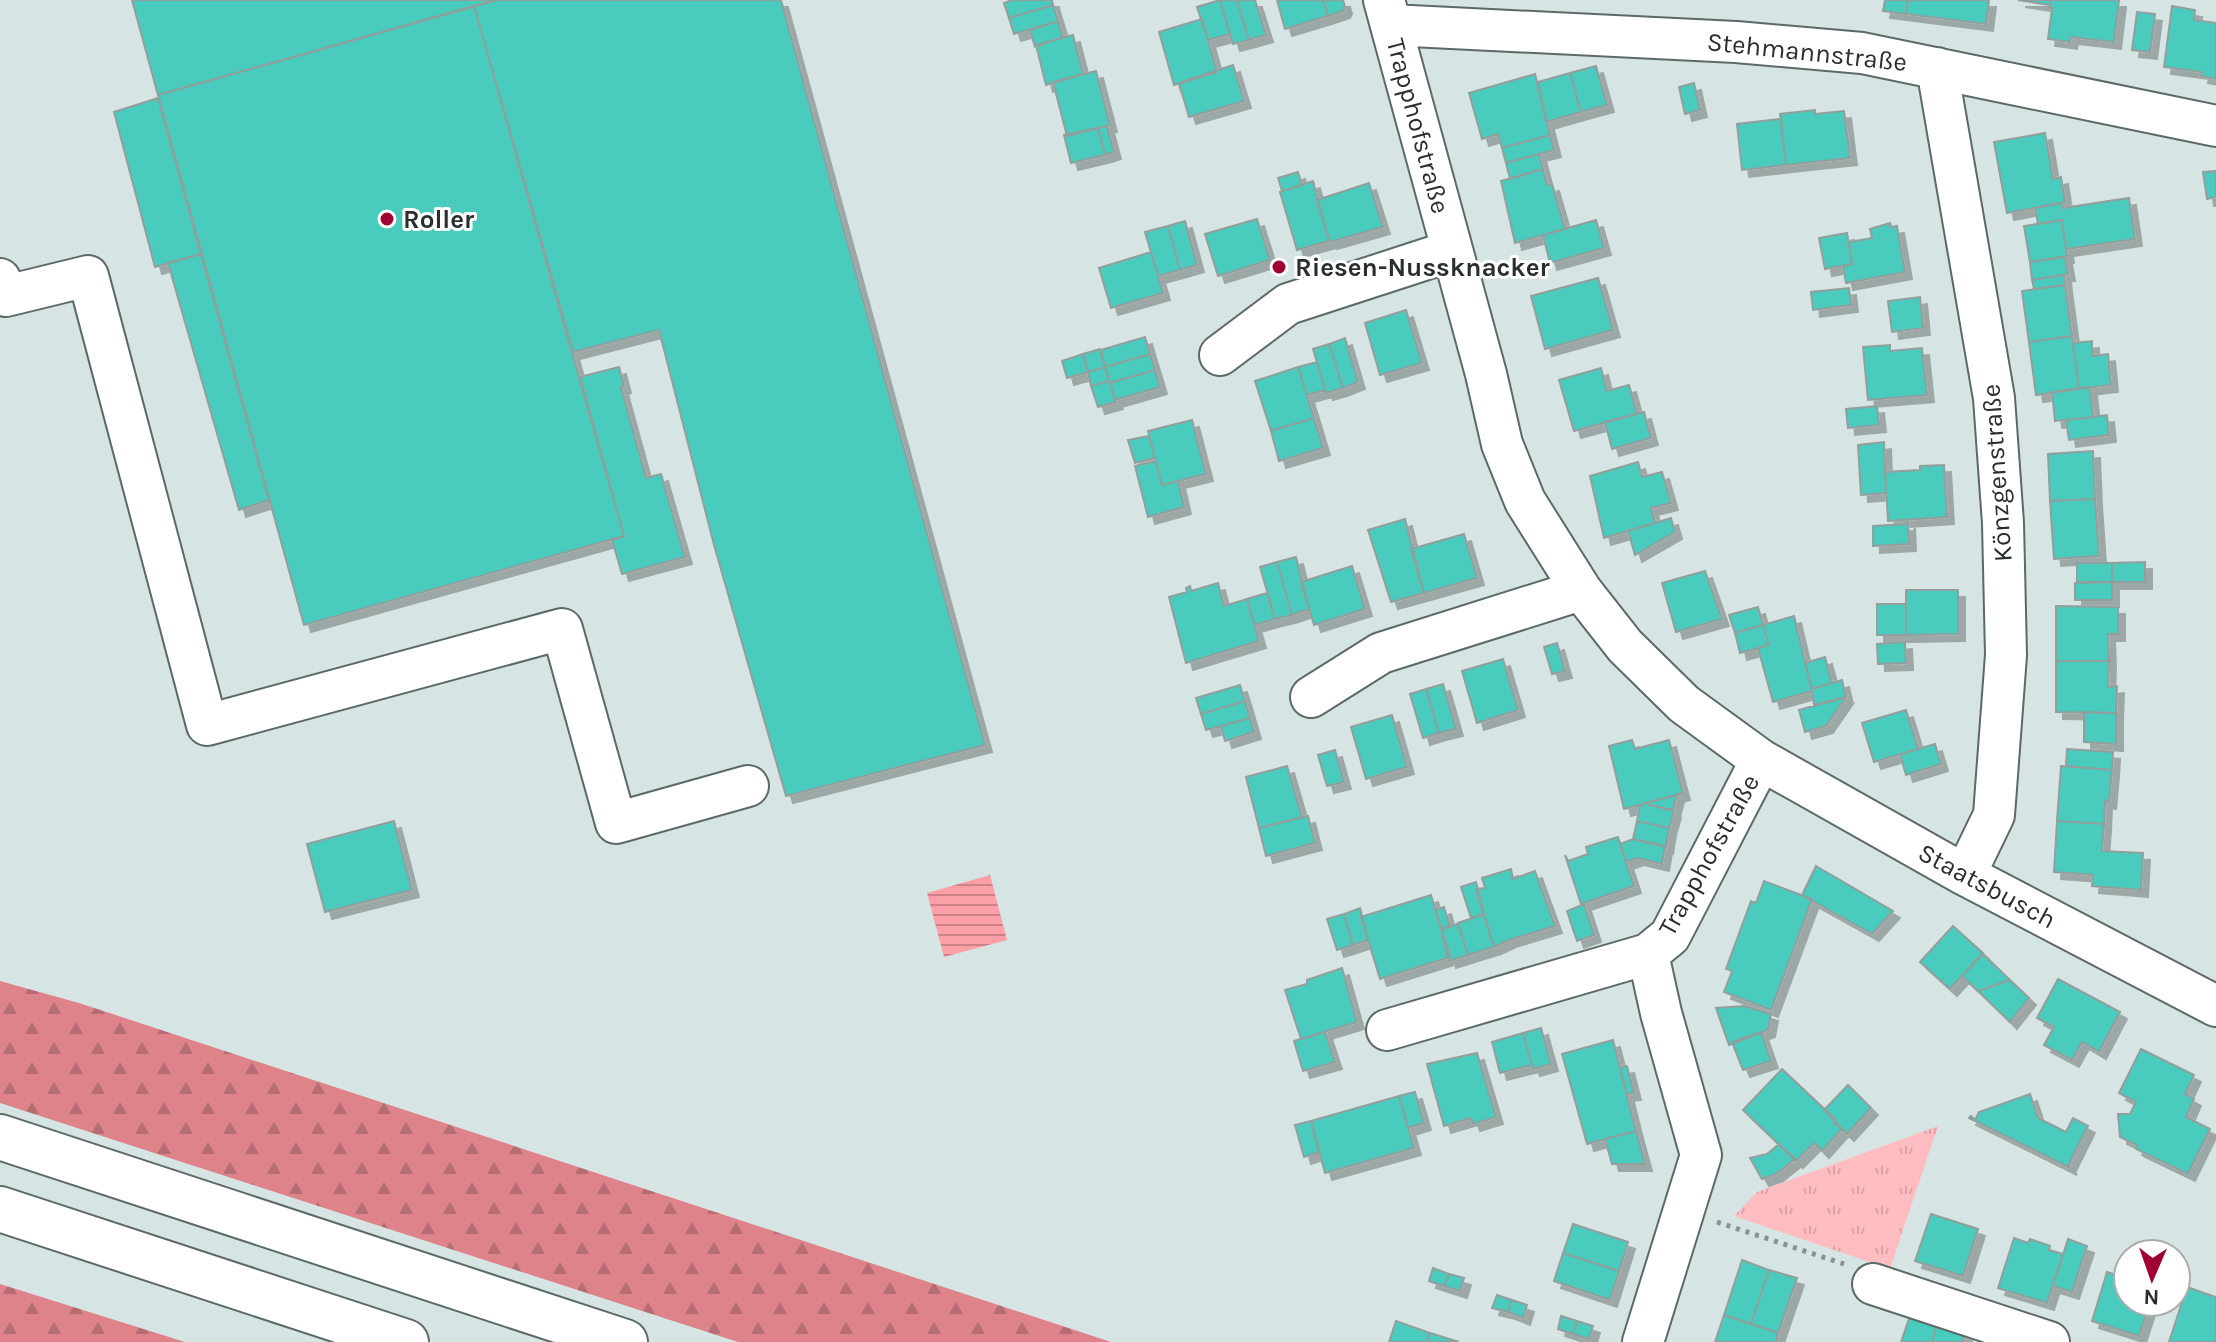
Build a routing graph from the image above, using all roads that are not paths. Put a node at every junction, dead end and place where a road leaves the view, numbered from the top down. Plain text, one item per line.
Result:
1 (1388, 13) edge
2 (1937, 68) junction
3 (2216, 126) edge
4 (1451, 251) junction
5 (3, 288) edge
6 (1220, 355) dead end
7 (1581, 590) junction
8 (1311, 697) dead end
9 (1761, 760) junction
10 (748, 786) dead end
11 (1965, 875) junction
12 (1648, 954) junction
13 (2216, 1006) edge
14 (1387, 1030) dead end
15 (0, 1137) edge
16 (0, 1209) edge
17 (1873, 1284) road end
18 (2040, 1341) edge
19 (406, 1342) edge
20 (625, 1342) edge
21 (1643, 1342) edge

1 - 2 street, Stehmannstraße
1 - 4 street, Trapphofstraße
2 - 3 street, Stehmannstraße
2 - 11 street, Könzgenstraße
4 - 6 street
4 - 7 street, Trapphofstraße
5 - 10 street
7 - 8 street
7 - 9 street, Trapphofstraße
9 - 11 street, Staatsbusch
9 - 12 street, Trapphofstraße
11 - 13 street, Staatsbusch
12 - 14 street, Trapphofstraße
12 - 21 street, Trapphofstraße
15 - 20 highway
16 - 19 highway
17 - 18 street

